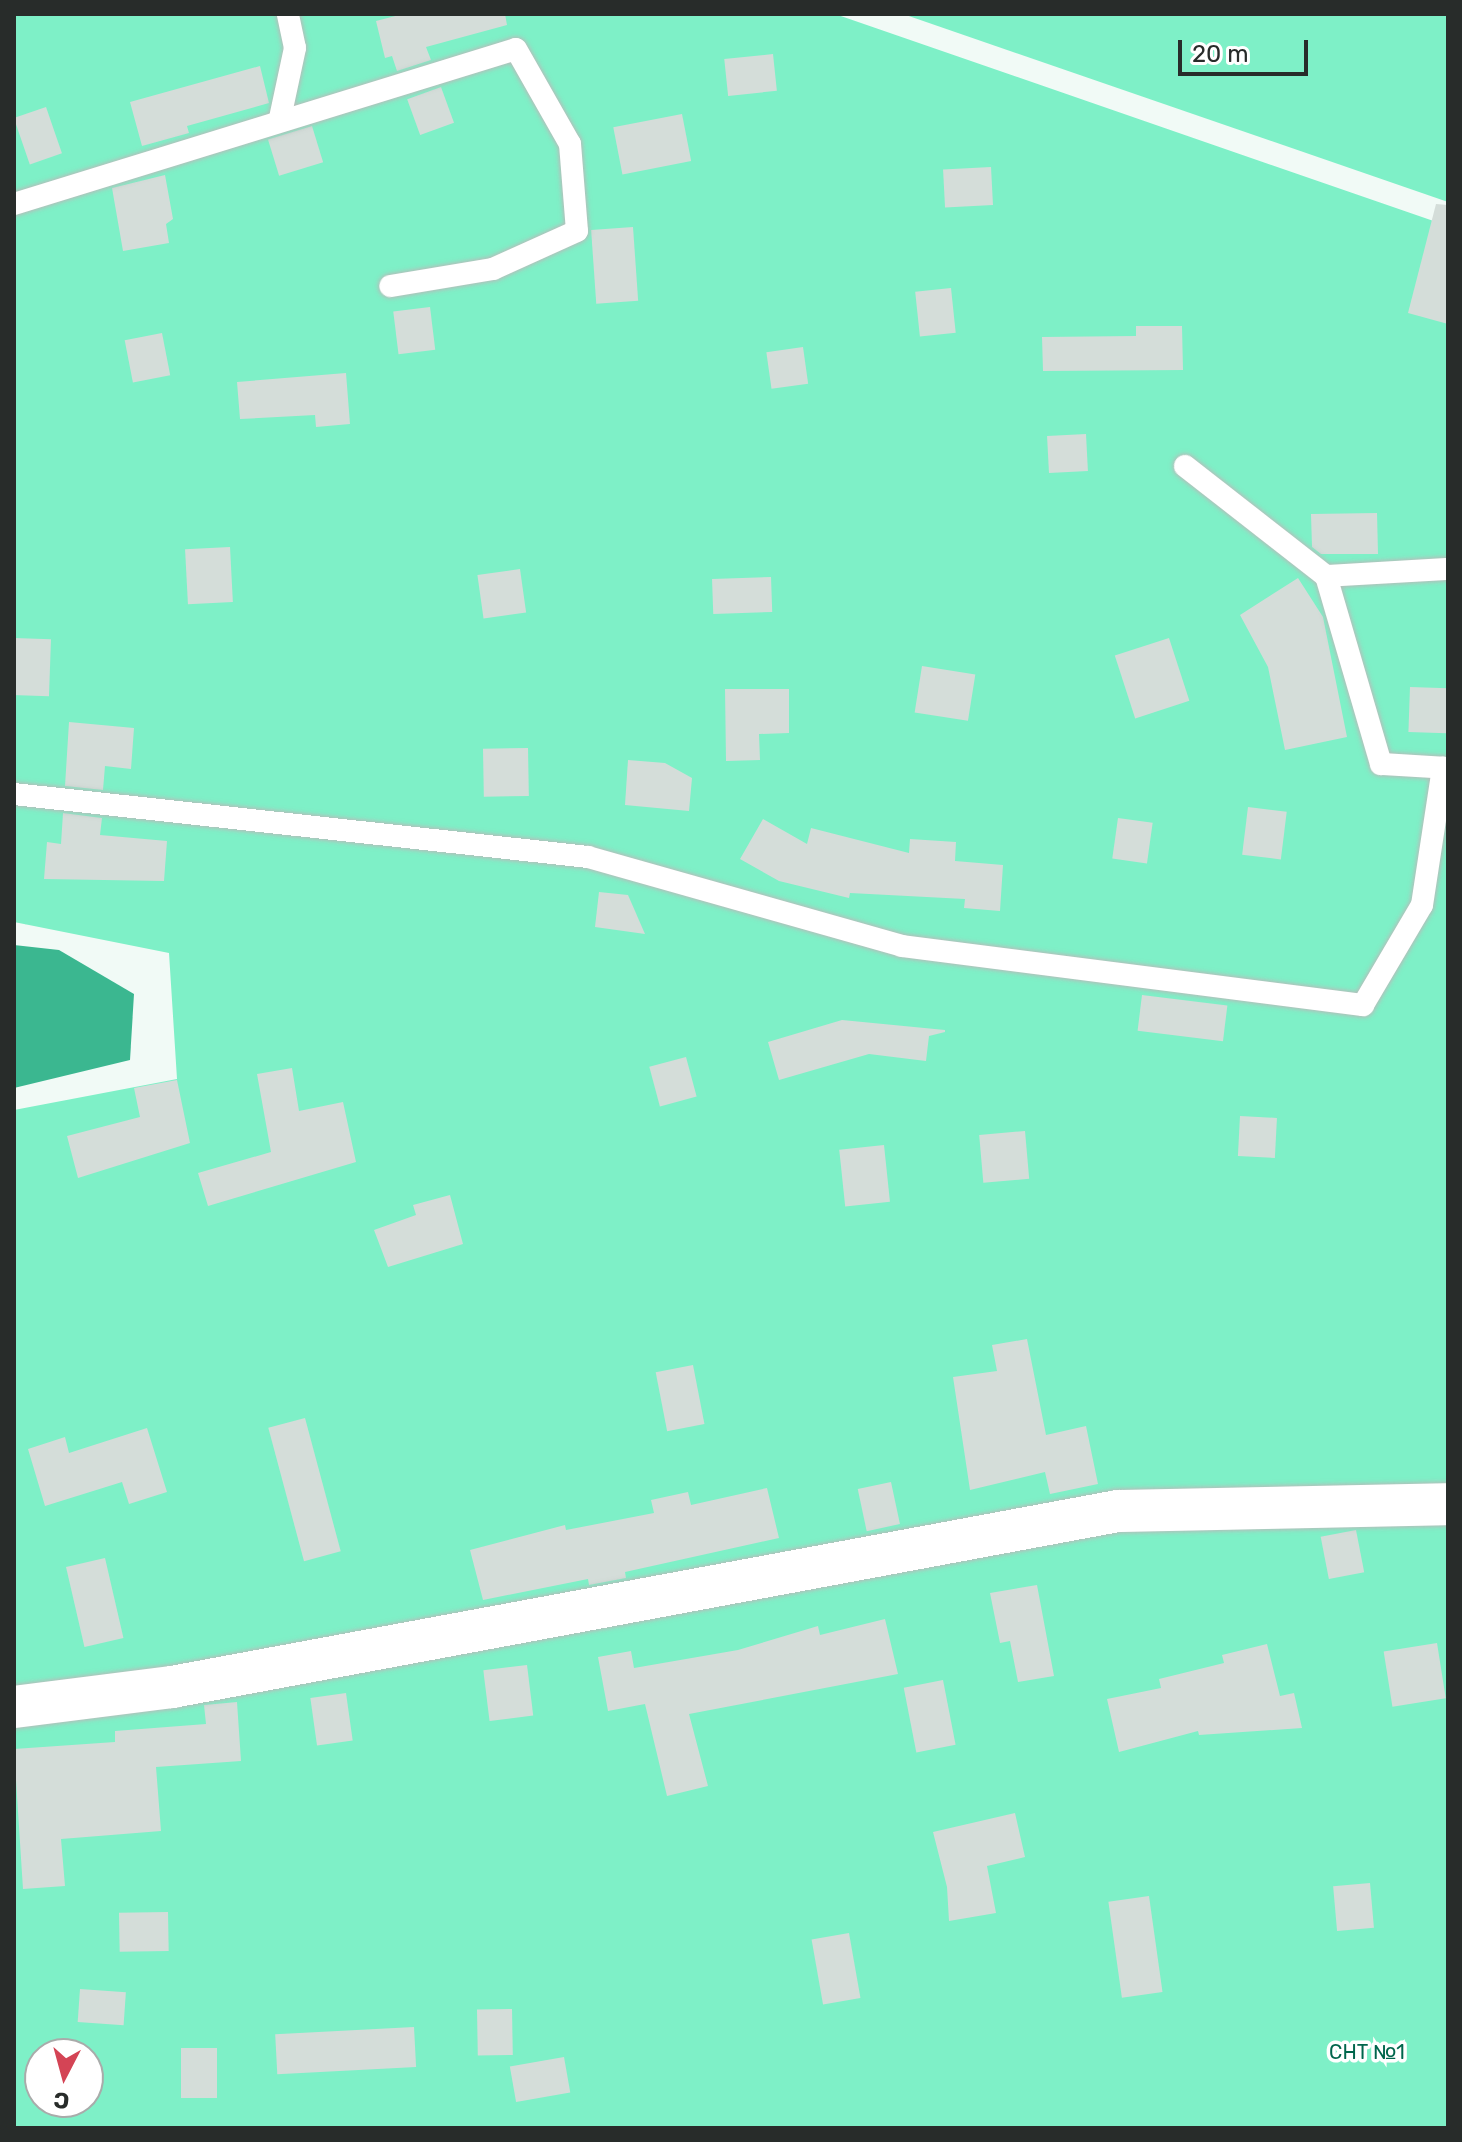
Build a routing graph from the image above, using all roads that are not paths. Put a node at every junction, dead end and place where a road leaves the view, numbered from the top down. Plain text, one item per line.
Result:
1 (288, 14) edge
2 (280, 118) junction
3 (14, 204) edge
4 (390, 286) dead end
5 (1185, 466) dead end
6 (1448, 569) edge
7 (1326, 576) junction
8 (1445, 768) edge
9 (14, 794) edge
10 (1448, 1504) edge
11 (14, 1707) edge

1 - 2 lane
2 - 3 lane
2 - 4 lane
5 - 7 lane
6 - 7 lane
7 - 8 lane
8 - 9 lane
10 - 11 street

